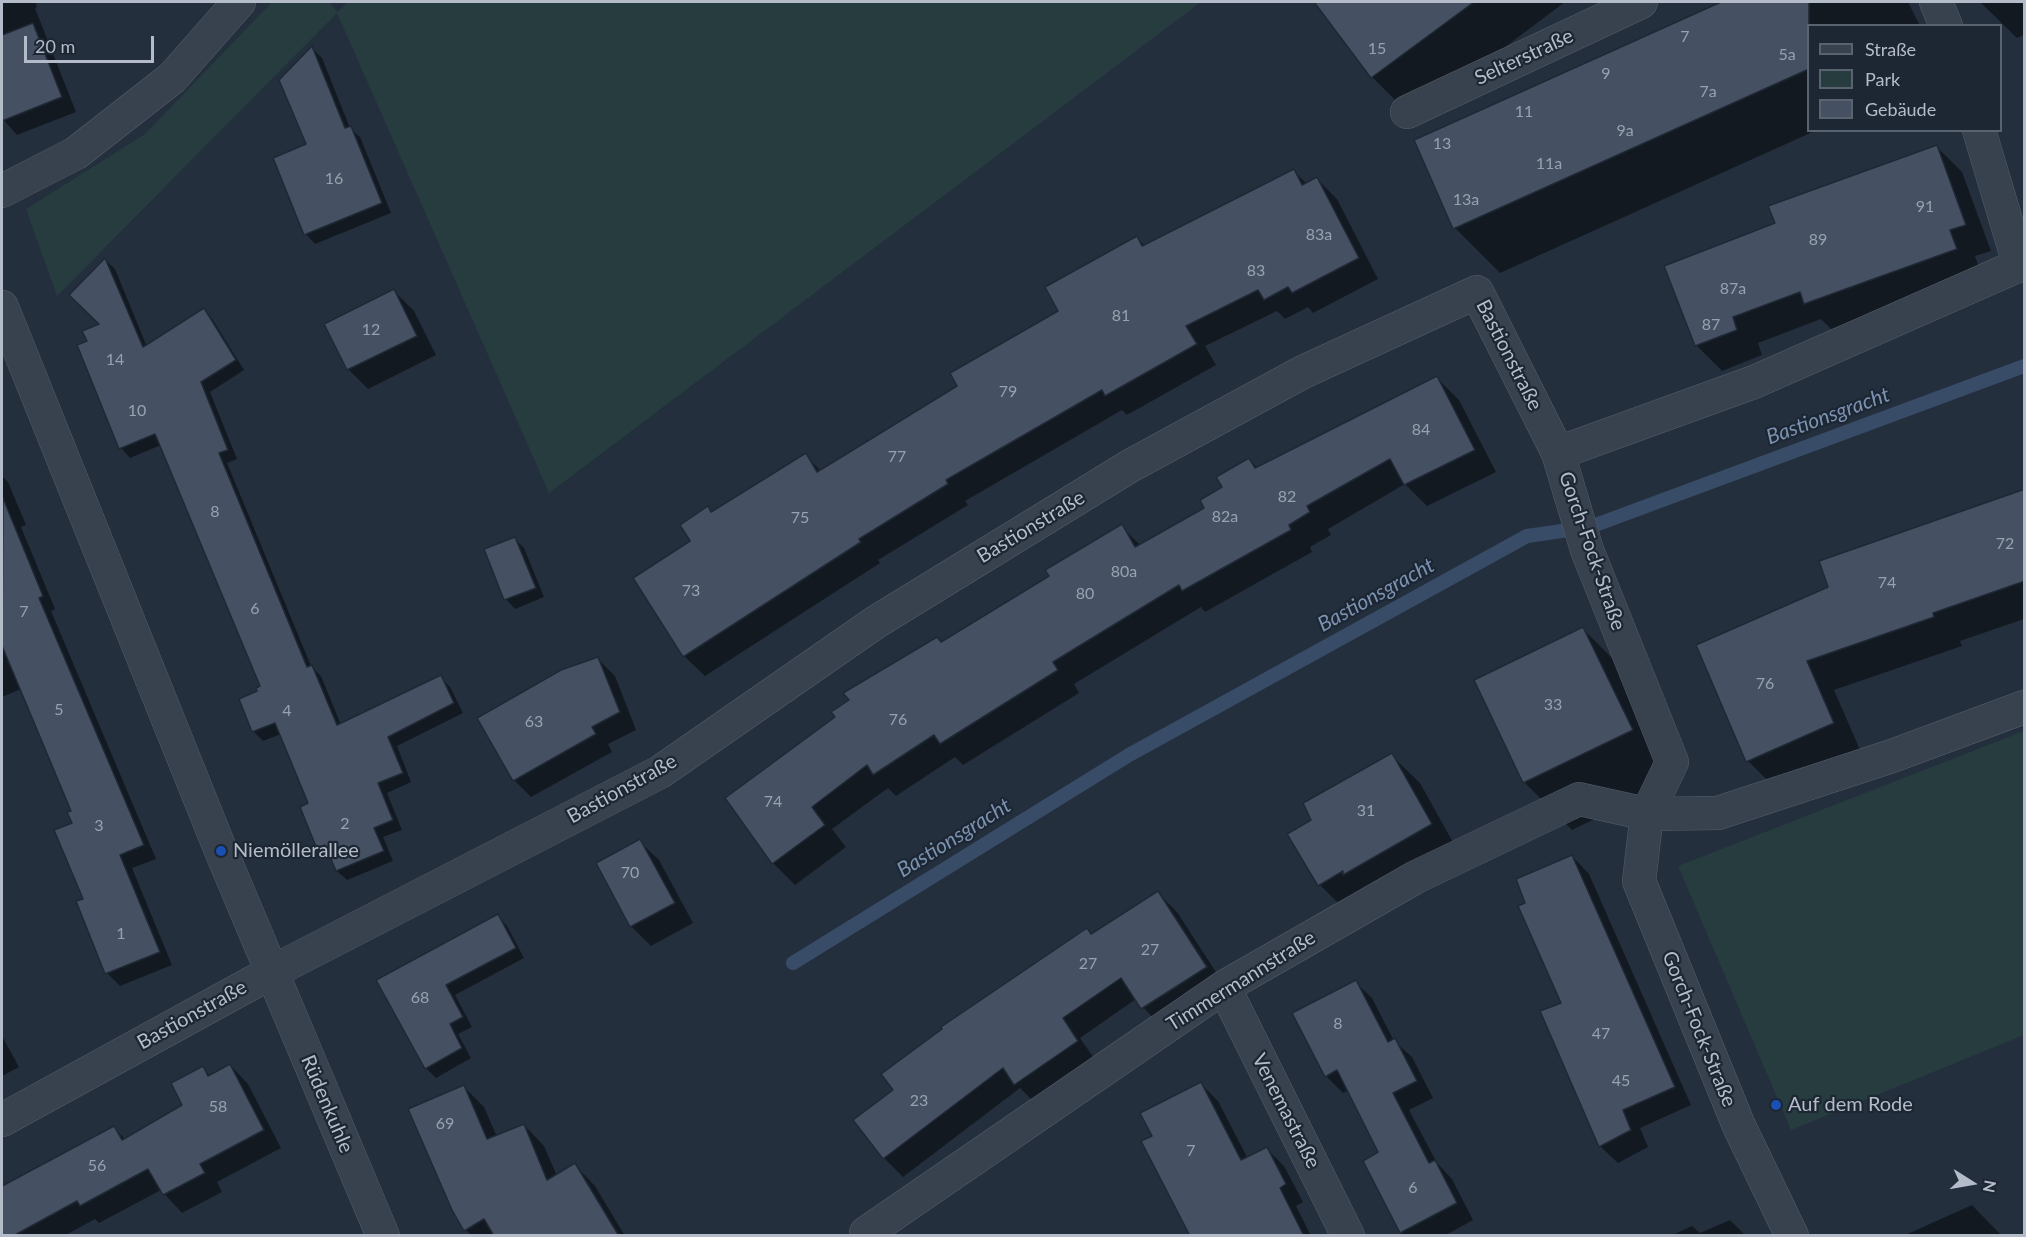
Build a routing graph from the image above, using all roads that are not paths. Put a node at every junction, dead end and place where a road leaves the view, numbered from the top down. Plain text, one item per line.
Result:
1 (238, 2) edge
2 (1641, 2) edge
3 (1936, 2) edge
4 (1945, 24) edge
5 (1407, 111) dead end
6 (1980, 132) edge
7 (2, 190) edge
8 (2022, 263) edge
9 (2, 307) edge
10 (1558, 453) junction
11 (2025, 707) edge
12 (1647, 814) junction
13 (272, 972) junction
14 (1224, 987) junction
15 (2, 1120) edge
16 (383, 1236) edge
17 (867, 1236) edge
18 (1348, 1236) edge
19 (1792, 1236) edge

1 - 7 street
2 - 5 street, Selterstraße
3 - 4 street
6 - 8 street
8 - 10 street
9 - 13 street
10 - 12 street, Gorch-Fock-Straße
10 - 13 street, Bastionstraße
11 - 12 street
12 - 14 street, Timmermannstraße
12 - 19 street, Gorch-Fock-Straße
13 - 15 street, Bastionstraße
13 - 16 street, Rüdenkuhle
14 - 17 street, Timmermannstraße
14 - 18 street, Venemastraße

